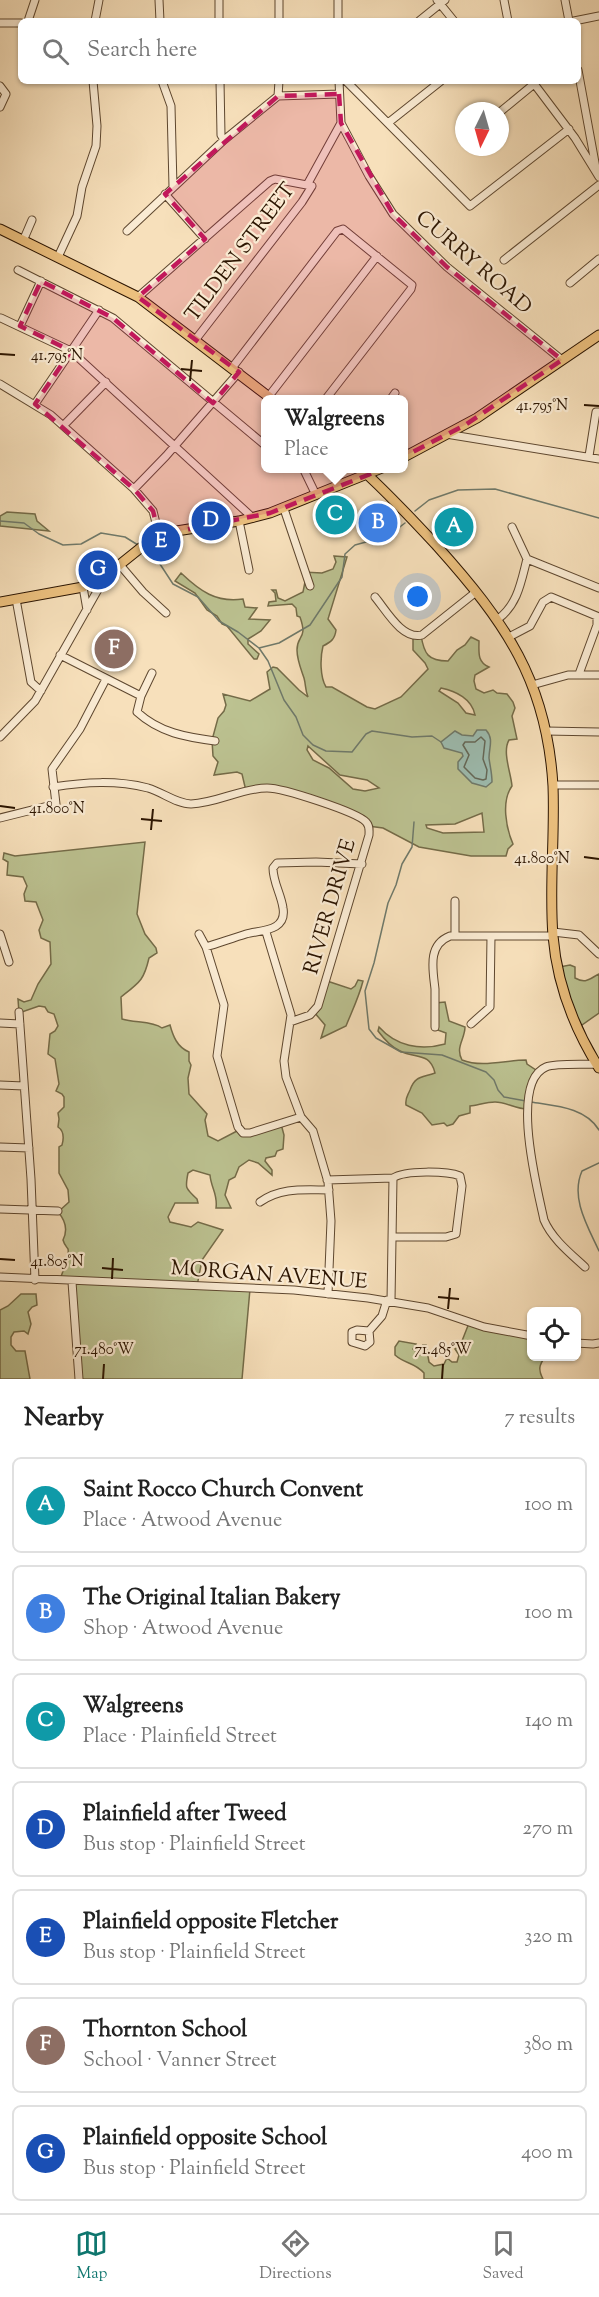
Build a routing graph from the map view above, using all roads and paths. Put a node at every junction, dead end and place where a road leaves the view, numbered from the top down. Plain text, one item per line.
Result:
1 (35, 0) edge
2 (99, 0) edge
3 (159, 0) edge
4 (219, 0) edge
5 (279, 0) edge
6 (338, 0) edge
7 (504, 0) edge
8 (566, 0) edge
9 (440, 1) edge
10 (599, 16) edge
11 (29, 18) edge
12 (96, 18) edge
13 (160, 18) edge
14 (219, 18) edge
15 (279, 18) edge
16 (338, 18) edge
17 (422, 18) edge
18 (452, 18) edge
19 (507, 18) edge
20 (569, 18) edge
21 (581, 20) edge
22 (0, 23) edge
23 (18, 23) edge
24 (93, 84) edge
25 (163, 84) edge
26 (220, 84) edge
27 (279, 84) edge
28 (349, 84) edge
29 (437, 84) edge
30 (531, 84) edge
31 (534, 84) edge
32 (581, 84) edge
33 (0, 86) edge
34 (339, 87) edge
35 (278, 96) junction
36 (509, 104) edge
37 (0, 107) edge
38 (341, 123) junction
39 (388, 123) junction
40 (568, 129) junction
41 (224, 140) junction
42 (598, 175) edge
43 (309, 185) junction
44 (599, 185) edge
45 (173, 187) junction
46 (165, 194) junction
47 (32, 220) dead end
48 (0, 229) edge
49 (127, 231) dead end
50 (205, 239) junction
51 (23, 241) junction
52 (377, 256) junction
53 (58, 257) junction
54 (599, 259) edge
55 (504, 260) dead end
56 (18, 270) dead end
57 (41, 281) junction
58 (570, 283) dead end
59 (138, 297) junction
60 (99, 310) junction
61 (1, 318) edge
62 (20, 326) junction
63 (599, 335) edge
64 (196, 339) junction
65 (71, 351) junction
66 (562, 360) junction
67 (236, 370) junction
68 (106, 382) junction
69 (0, 384) edge
70 (267, 395) edge
71 (273, 395) edge
72 (328, 395) edge
73 (213, 403) junction
74 (35, 404) junction
75 (599, 412) edge
76 (64, 425) junction
77 (446, 434) junction
78 (261, 442) edge
79 (176, 446) junction
80 (408, 455) edge
81 (589, 456) junction
82 (599, 459) edge
83 (305, 473) edge
84 (366, 473) edge
85 (372, 473) edge
86 (368, 475) junction
87 (134, 489) junction
88 (316, 495) junction
89 (284, 508) junction
90 (253, 518) junction
91 (239, 520) junction
92 (512, 527) dead end
93 (159, 535) junction
94 (527, 559) junction
95 (116, 567) junction
96 (249, 570) dead end
97 (310, 586) dead end
98 (83, 587) junction
99 (599, 588) edge
100 (476, 592) junction
101 (375, 597) dead end
102 (16, 599) junction
103 (0, 602) edge
104 (87, 610) junction
105 (166, 613) dead end
106 (598, 617) edge
107 (498, 619) junction
108 (509, 637) junction
109 (60, 656) junction
110 (152, 674) dead end
111 (579, 674) junction
112 (599, 675) edge
113 (106, 679) junction
114 (532, 685) junction
115 (41, 691) junction
116 (141, 696) junction
117 (546, 731) junction
118 (599, 732) edge
119 (0, 737) edge
120 (215, 741) dead end
121 (599, 784) edge
122 (553, 785) junction
123 (52, 787) junction
124 (0, 818) edge
125 (362, 864) junction
126 (454, 901) dead end
127 (266, 932) junction
128 (0, 934) edge
129 (199, 934) dead end
130 (553, 934) junction
131 (455, 936) junction
132 (491, 936) junction
133 (206, 947) junction
134 (599, 954) edge
135 (9, 962) dead end
136 (19, 1012) dead end
137 (290, 1022) junction
138 (0, 1023) edge
139 (20, 1024) junction
140 (471, 1024) dead end
141 (435, 1027) dead end
142 (598, 1066) edge
143 (0, 1085) edge
144 (24, 1086) junction
145 (301, 1117) junction
146 (0, 1147) edge
147 (29, 1148) junction
148 (393, 1178) junction
149 (327, 1180) junction
150 (329, 1190) junction
151 (260, 1202) dead end
152 (0, 1209) edge
153 (32, 1210) junction
154 (58, 1211) dead end
155 (392, 1237) junction
156 (585, 1267) dead end
157 (0, 1278) edge
158 (35, 1280) junction
159 (72, 1282) junction
160 (328, 1294) junction
161 (389, 1301) junction
162 (369, 1331) dead end
163 (527, 1335) edge
164 (581, 1343) edge
165 (599, 1343) edge
166 (79, 1379) edge

1 - 11 street
2 - 12 street
3 - 13 street
4 - 14 street
5 - 15 street
6 - 16 street
7 - 19 street
8 - 20 street
9 - 17 street
9 - 18 street
10 - 21 street
22 - 23 street
24 - 53 street
25 - 45 street
26 - 41 street
27 - 35 street
28 - 39 street
29 - 39 street
30 - 36 street
31 - 40 street
32 - 42 street
33 - 37 street
34 - 35 street
34 - 38 street, CURRY ROAD
35 - 41 street
38 - 43 street, TILDEN STREET
38 - 66 street, CURRY ROAD
39 - 40 street
40 - 42 street
41 - 45 street
43 - 50 street
43 - 64 street, TILDEN STREET
44 - 55 street
45 - 46 street
46 - 49 street
46 - 50 street
47 - 51 street
48 - 51 main road
50 - 59 street
51 - 53 main road
52 - 67 street
52 - 71 street
52 - 72 street
53 - 59 main road
54 - 58 street
56 - 57 street
57 - 60 street
57 - 62 street
59 - 64 main road
60 - 65 street
60 - 73 street
61 - 62 street
62 - 65 street
63 - 66 main road
64 - 67 main road
65 - 68 street
65 - 74 street
66 - 77 main road
67 - 70 main road
67 - 73 street
68 - 76 street
68 - 79 street
69 - 74 street
73 - 78 street
73 - 79 street
74 - 76 street
75 - 81 street
76 - 87 street
77 - 80 main road
77 - 81 street
79 - 87 street
79 - 90 street
81 - 82 street
83 - 88 street
84 - 86 main road
85 - 86 main road
86 - 88 main road
86 - 100 main road
87 - 93 street
88 - 89 main road
89 - 90 main road
89 - 97 street
90 - 91 main road
91 - 93 main road
91 - 96 street
92 - 94 street
93 - 95 main road
94 - 99 street
94 - 107 street
95 - 98 main road
95 - 104 street
95 - 105 street
98 - 102 main road
98 - 104 street
100 - 101 street
100 - 107 main road
102 - 103 main road
102 - 115 street
104 - 109 street
106 - 108 street
106 - 111 street
107 - 108 main road
108 - 114 main road
109 - 113 street
109 - 115 street
110 - 116 street
111 - 112 street
111 - 114 street
113 - 116 street
113 - 123 street
114 - 117 main road
115 - 119 street
116 - 120 street
117 - 118 street
117 - 122 main road
121 - 122 street
122 - 130 main road
123 - 124 street
123 - 125 street, RIVER DRIVE
125 - 127 street
125 - 137 street, RIVER DRIVE
126 - 131 street
127 - 133 street
127 - 137 street
128 - 135 street
129 - 133 street
130 - 132 street
130 - 134 street
130 - 142 main road
131 - 132 street
131 - 141 street
132 - 140 street
133 - 145 street
136 - 139 street
137 - 145 street
138 - 139 street
139 - 144 street
142 - 156 street
143 - 144 street
144 - 147 street
145 - 149 street
146 - 147 street
147 - 153 street
148 - 149 street
148 - 155 street
148 - 155 street
149 - 150 street
150 - 151 street
150 - 160 street
152 - 153 street
153 - 154 street
153 - 158 street
155 - 161 street
157 - 158 street, MORGAN AVENUE
158 - 159 street, MORGAN AVENUE
159 - 160 street, MORGAN AVENUE
159 - 166 street
160 - 161 street, MORGAN AVENUE
161 - 162 street
161 - 163 street, MORGAN AVENUE
164 - 165 street

